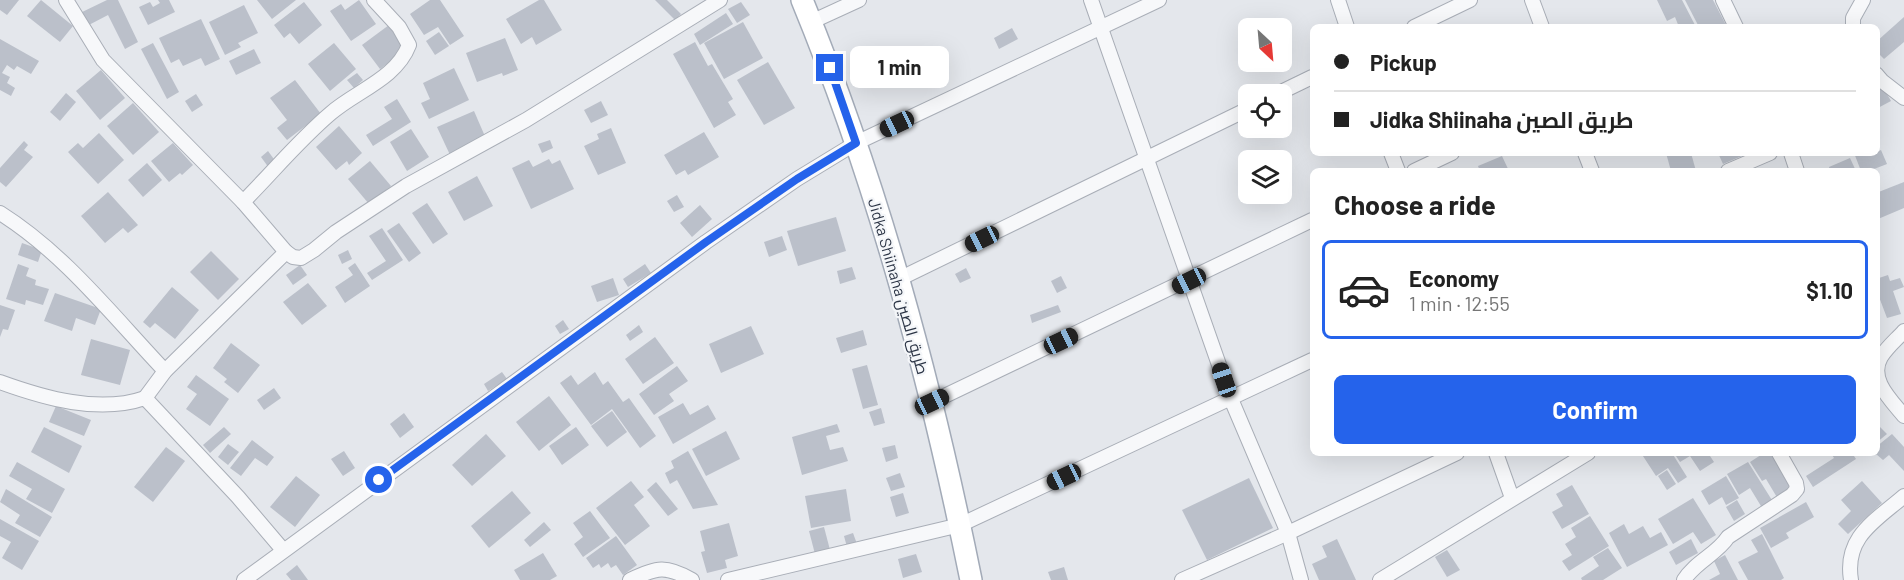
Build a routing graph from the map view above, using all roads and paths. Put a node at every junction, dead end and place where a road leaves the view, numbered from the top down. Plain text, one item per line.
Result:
1 (66, 0) edge
2 (374, 0) edge
3 (720, 0) edge
4 (802, 0) edge
5 (859, 0) edge
6 (1091, 0) edge
7 (1159, 0) edge
8 (1338, 0) edge
9 (1470, 0) edge
10 (1532, 0) edge
11 (1723, 0) edge
12 (1863, 0) edge
13 (812, 22) junction
14 (1346, 24) edge
15 (1420, 24) edge
16 (1541, 24) edge
17 (1735, 24) edge
18 (1853, 24) edge
19 (1101, 28) junction
20 (1310, 78) edge
21 (1880, 79) edge
22 (1292, 87) edge
23 (1904, 98) edge
24 (1238, 114) edge
25 (856, 143) junction
26 (1446, 156) edge
27 (1763, 156) edge
28 (1147, 160) junction
29 (1420, 168) edge
30 (1735, 168) edge
31 (243, 202) junction
32 (0, 213) edge
33 (1310, 221) edge
34 (286, 252) junction
35 (899, 279) junction
36 (1189, 281) junction
37 (1901, 334) edge
38 (1880, 349) edge
39 (1880, 359) edge
40 (1310, 361) edge
41 (165, 370) junction
42 (0, 382) edge
43 (1880, 383) edge
44 (145, 398) junction
45 (1231, 399) junction
46 (932, 402) junction
47 (1904, 416) edge
48 (1451, 456) edge
49 (1497, 456) edge
50 (1583, 456) edge
51 (1781, 456) edge
52 (1904, 496) edge
53 (1512, 498) junction
54 (960, 525) junction
55 (1288, 533) junction
56 (283, 550) junction
57 (244, 580) edge
58 (630, 580) edge
59 (692, 580) edge
60 (728, 580) edge
61 (971, 580) edge
62 (1182, 580) edge
63 (1301, 580) edge
64 (1380, 580) edge
65 (1684, 580) edge
66 (1851, 580) edge

1 - 31 street
2 - 31 street
3 - 34 street
4 - 13 main road, Jidka Shiinaha طريق الصين
5 - 13 street
6 - 19 street
7 - 19 street
8 - 14 street
9 - 15 street
10 - 16 street
11 - 17 street
12 - 18 street
13 - 25 main road, Jidka Shiinaha طريق الصين
19 - 25 street
19 - 28 street
20 - 22 street
21 - 23 street
24 - 28 street
25 - 35 main road, Jidka Shiinaha طريق الصين
25 - 56 street
26 - 29 street
27 - 30 street
28 - 35 street
28 - 36 street
31 - 34 street
32 - 41 street
33 - 36 street
34 - 41 street
35 - 46 main road, Jidka Shiinaha طريق الصين
36 - 45 street
36 - 46 street
37 - 38 street
37 - 39 street
40 - 45 street
41 - 44 street
42 - 44 street
43 - 47 street
44 - 56 street
45 - 54 street
45 - 55 street
46 - 54 main road, Jidka Shiinaha طريق الصين
48 - 55 street
49 - 53 street
50 - 53 street
51 - 65 street
52 - 66 street
53 - 64 street
54 - 60 street
54 - 61 main road, Jidka Shiinaha طريق الصين
55 - 62 street
55 - 63 street
56 - 57 street
58 - 59 street

